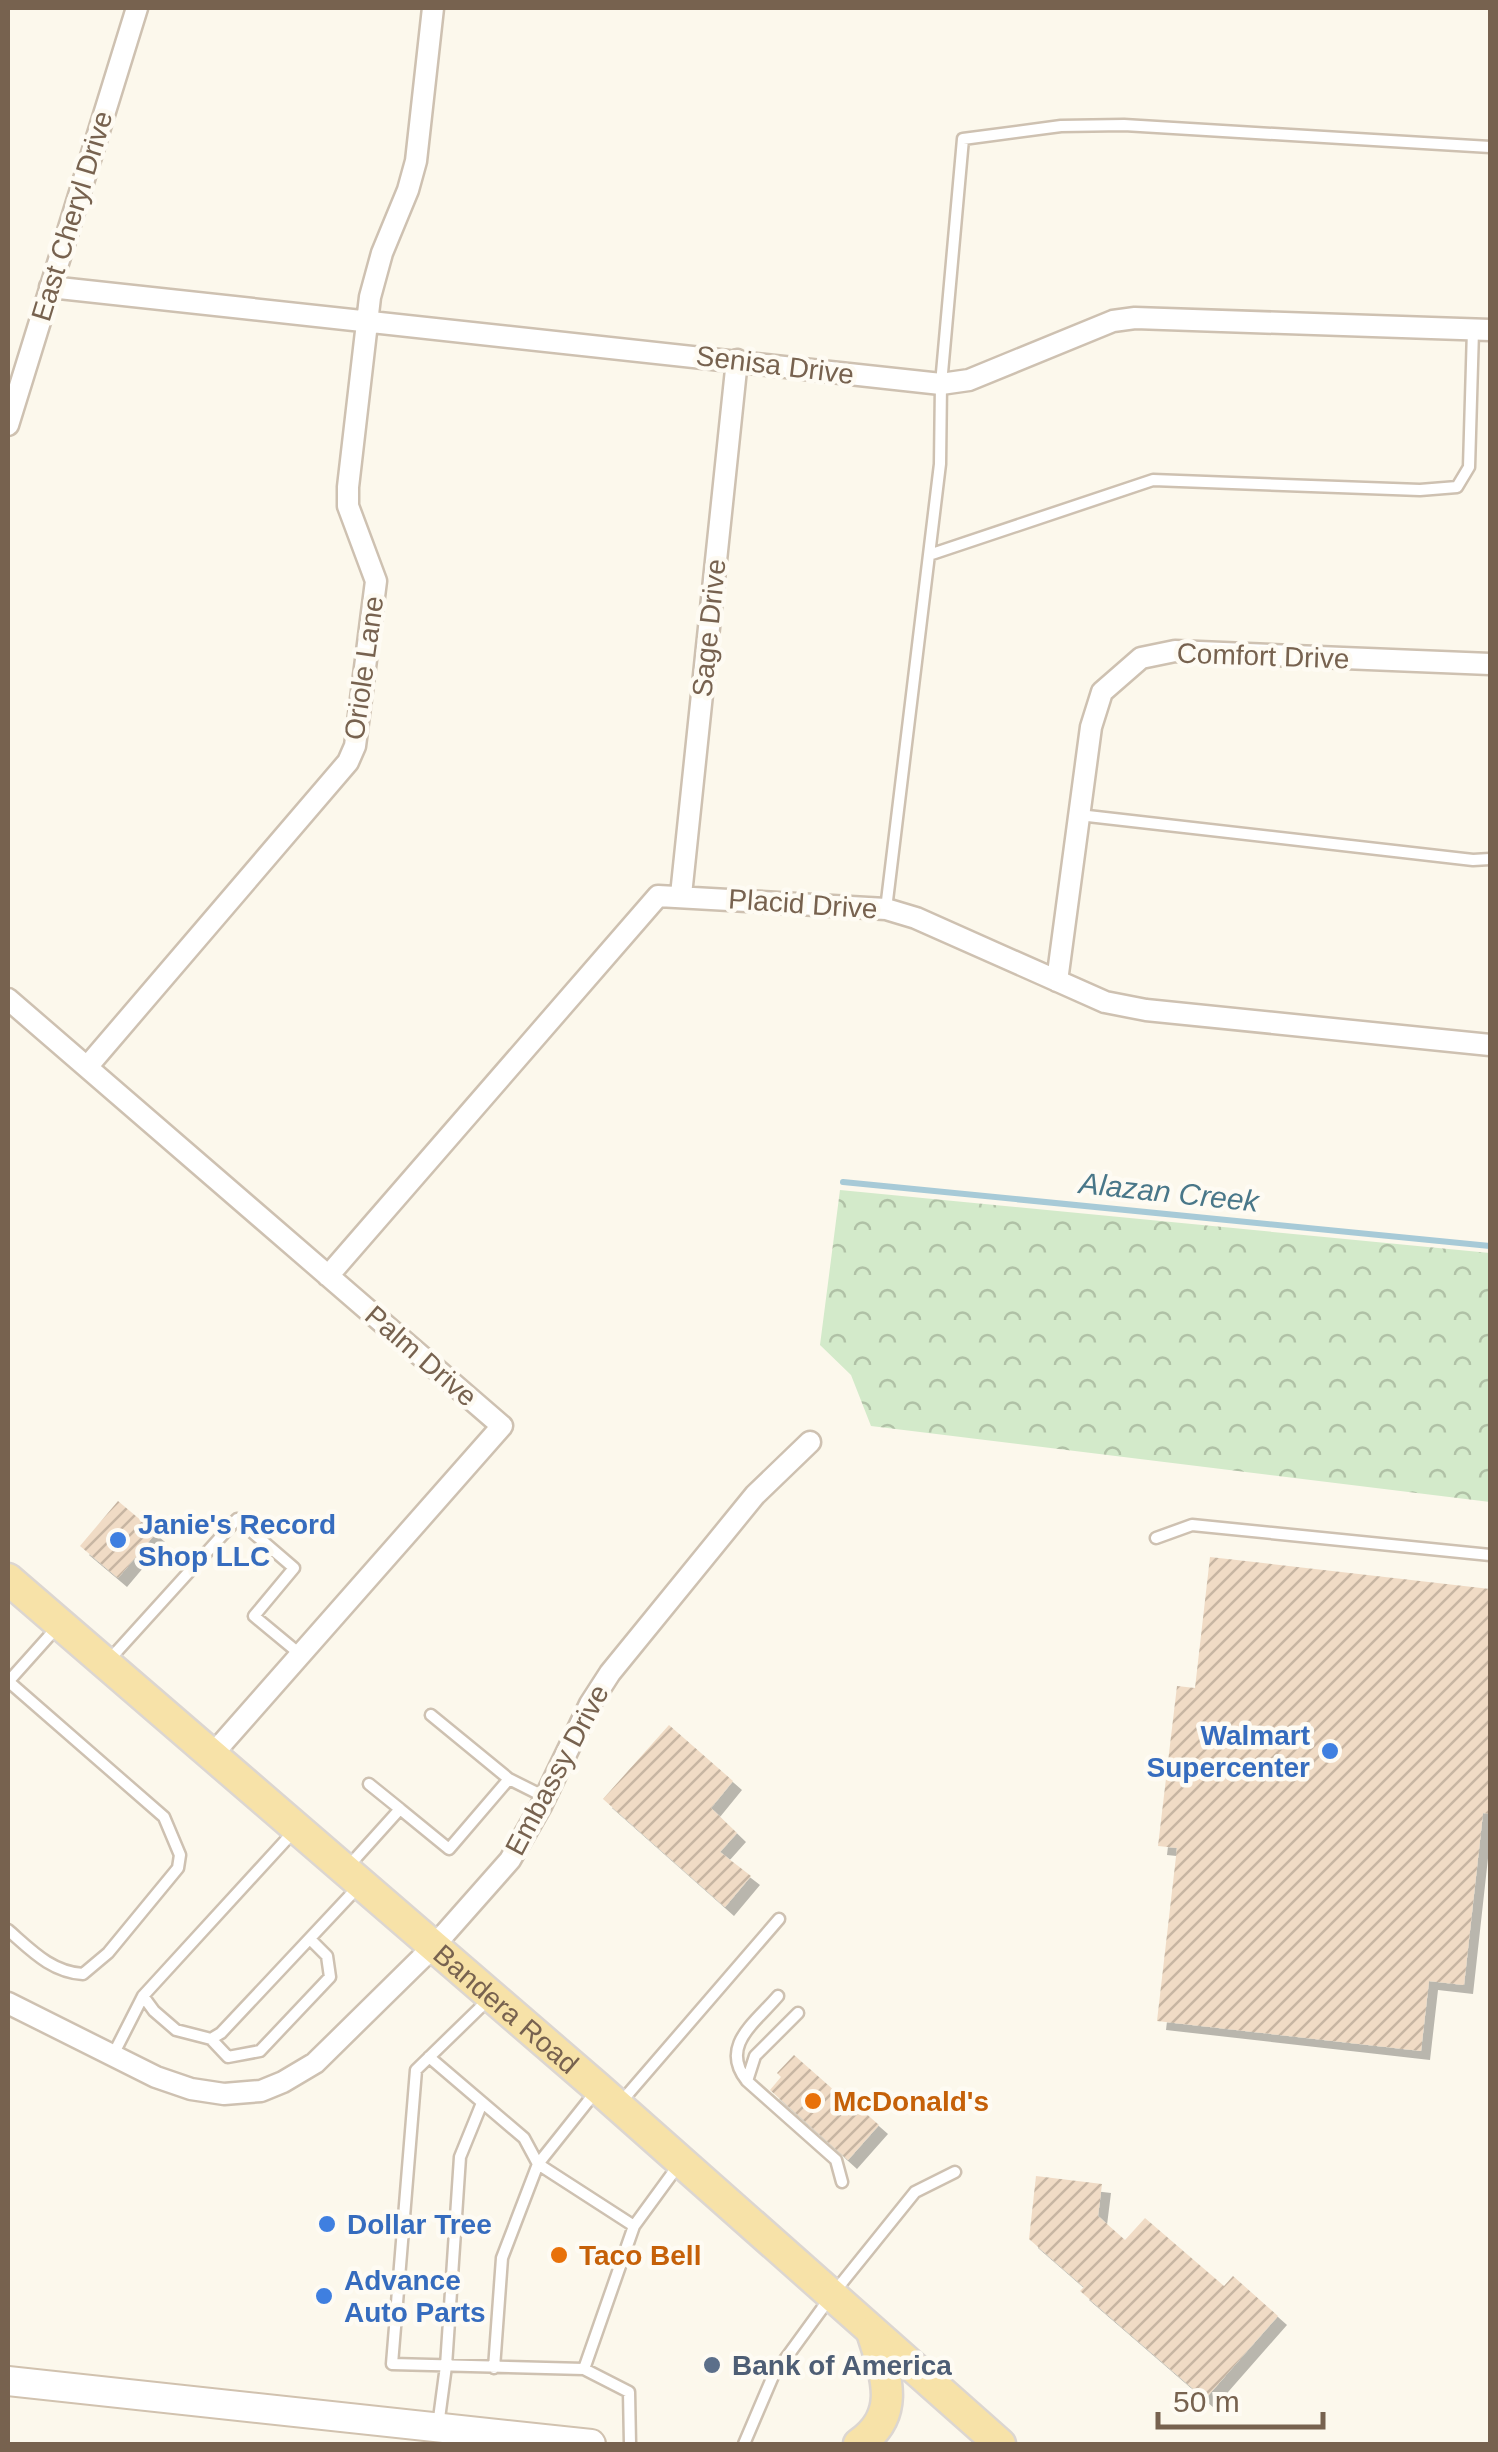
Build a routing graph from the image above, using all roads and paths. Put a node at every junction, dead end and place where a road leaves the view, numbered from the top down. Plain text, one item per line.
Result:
1 (138, 8) edge
2 (433, 8) edge
3 (1490, 147) edge
4 (50, 287) junction
5 (368, 322) junction
6 (1482, 330) edge
7 (737, 360) junction
8 (941, 384) junction
9 (8, 425) edge
10 (929, 555) junction
11 (1490, 664) edge
12 (1079, 815) junction
13 (1490, 859) edge
14 (682, 895) junction
15 (886, 909) junction
16 (1057, 981) junction
17 (8, 999) edge
18 (1490, 1045) edge
19 (87, 1068) junction
20 (328, 1276) junction
21 (810, 1442) dead end
22 (1156, 1538) dead end
23 (1490, 1555) edge
24 (8, 1579) edge
25 (60, 1624) junction
26 (301, 1656) junction
27 (106, 1664) junction
28 (8, 1681) edge
29 (432, 1715) dead end
30 (212, 1755) junction
31 (509, 1779) junction
32 (369, 1784) dead end
33 (545, 1798) junction
34 (400, 1809) junction
35 (296, 1828) junction
36 (353, 1876) junction
37 (779, 1919) dead end
38 (8, 1930) edge
39 (310, 1939) junction
40 (434, 1946) junction
41 (143, 1996) junction
42 (491, 1996) junction
43 (778, 1996) dead end
44 (8, 2004) edge
45 (798, 2013) dead end
46 (211, 2040) junction
47 (113, 2056) junction
48 (429, 2057) junction
49 (747, 2081) junction
50 (608, 2097) junction
51 (482, 2103) junction
52 (681, 2163) junction
53 (538, 2164) junction
54 (955, 2172) dead end
55 (842, 2182) dead end
56 (634, 2226) junction
57 (832, 2295) junction
58 (871, 2330) junction
59 (446, 2366) junction
60 (494, 2368) junction
61 (584, 2370) junction
62 (8, 2381) edge
63 (438, 2428) junction
64 (544, 2442) edge
65 (591, 2444) edge
66 (630, 2444) edge
67 (744, 2444) edge
68 (859, 2444) edge
69 (1000, 2444) edge

1 - 4 street, East Cheryl Drive
2 - 5 street, Oriole Lane
3 - 8 lane
4 - 5 street, Senisa Drive
4 - 9 street, East Cheryl Drive
5 - 7 street, Senisa Drive
5 - 19 street, Oriole Lane
6 - 8 street, Senisa Drive
6 - 10 lane
7 - 8 street, Senisa Drive
7 - 14 street, Sage Drive
8 - 10 lane
10 - 15 lane
11 - 12 street, Comfort Drive
12 - 13 lane
12 - 16 street, Comfort Drive
14 - 15 street, Placid Drive
14 - 20 street, Placid Drive
15 - 16 street, Placid Drive
16 - 18 street, Placid Drive
17 - 19 street, Palm Drive
19 - 20 street, Palm Drive
20 - 26 street, Palm Drive
21 - 33 street, Embassy Drive
22 - 23 lane
24 - 25 main road, Bandera Road
25 - 27 main road, Bandera Road
25 - 28 lane
26 - 27 lane
26 - 30 street, Palm Drive
27 - 30 main road, Bandera Road
28 - 38 lane
29 - 31 lane
30 - 35 main road, Bandera Road
31 - 33 lane
31 - 34 lane
32 - 34 lane
33 - 40 street, Embassy Drive
34 - 36 lane
35 - 36 main road, Bandera Road
35 - 41 lane
36 - 39 lane
36 - 40 main road, Bandera Road
37 - 50 lane
39 - 46 lane
39 - 46 lane
40 - 42 main road, Bandera Road
40 - 47 street, Embassy Drive
41 - 46 lane
41 - 47 lane
42 - 48 lane
42 - 50 main road, Bandera Road
43 - 49 lane
44 - 47 street, Embassy Drive
45 - 49 lane
48 - 51 lane
48 - 59 lane
49 - 55 lane
50 - 52 main road, Bandera Road
50 - 53 lane
51 - 53 lane
51 - 59 lane
52 - 56 lane
52 - 57 main road, Bandera Road
53 - 56 lane
53 - 60 lane
54 - 57 lane
56 - 61 lane
57 - 58 main road, Bandera Road
57 - 67 lane
58 - 68 main road
58 - 69 main road, Bandera Road
59 - 60 lane
59 - 63 lane
60 - 61 lane
61 - 66 lane
62 - 63 street
63 - 64 street
64 - 65 street

